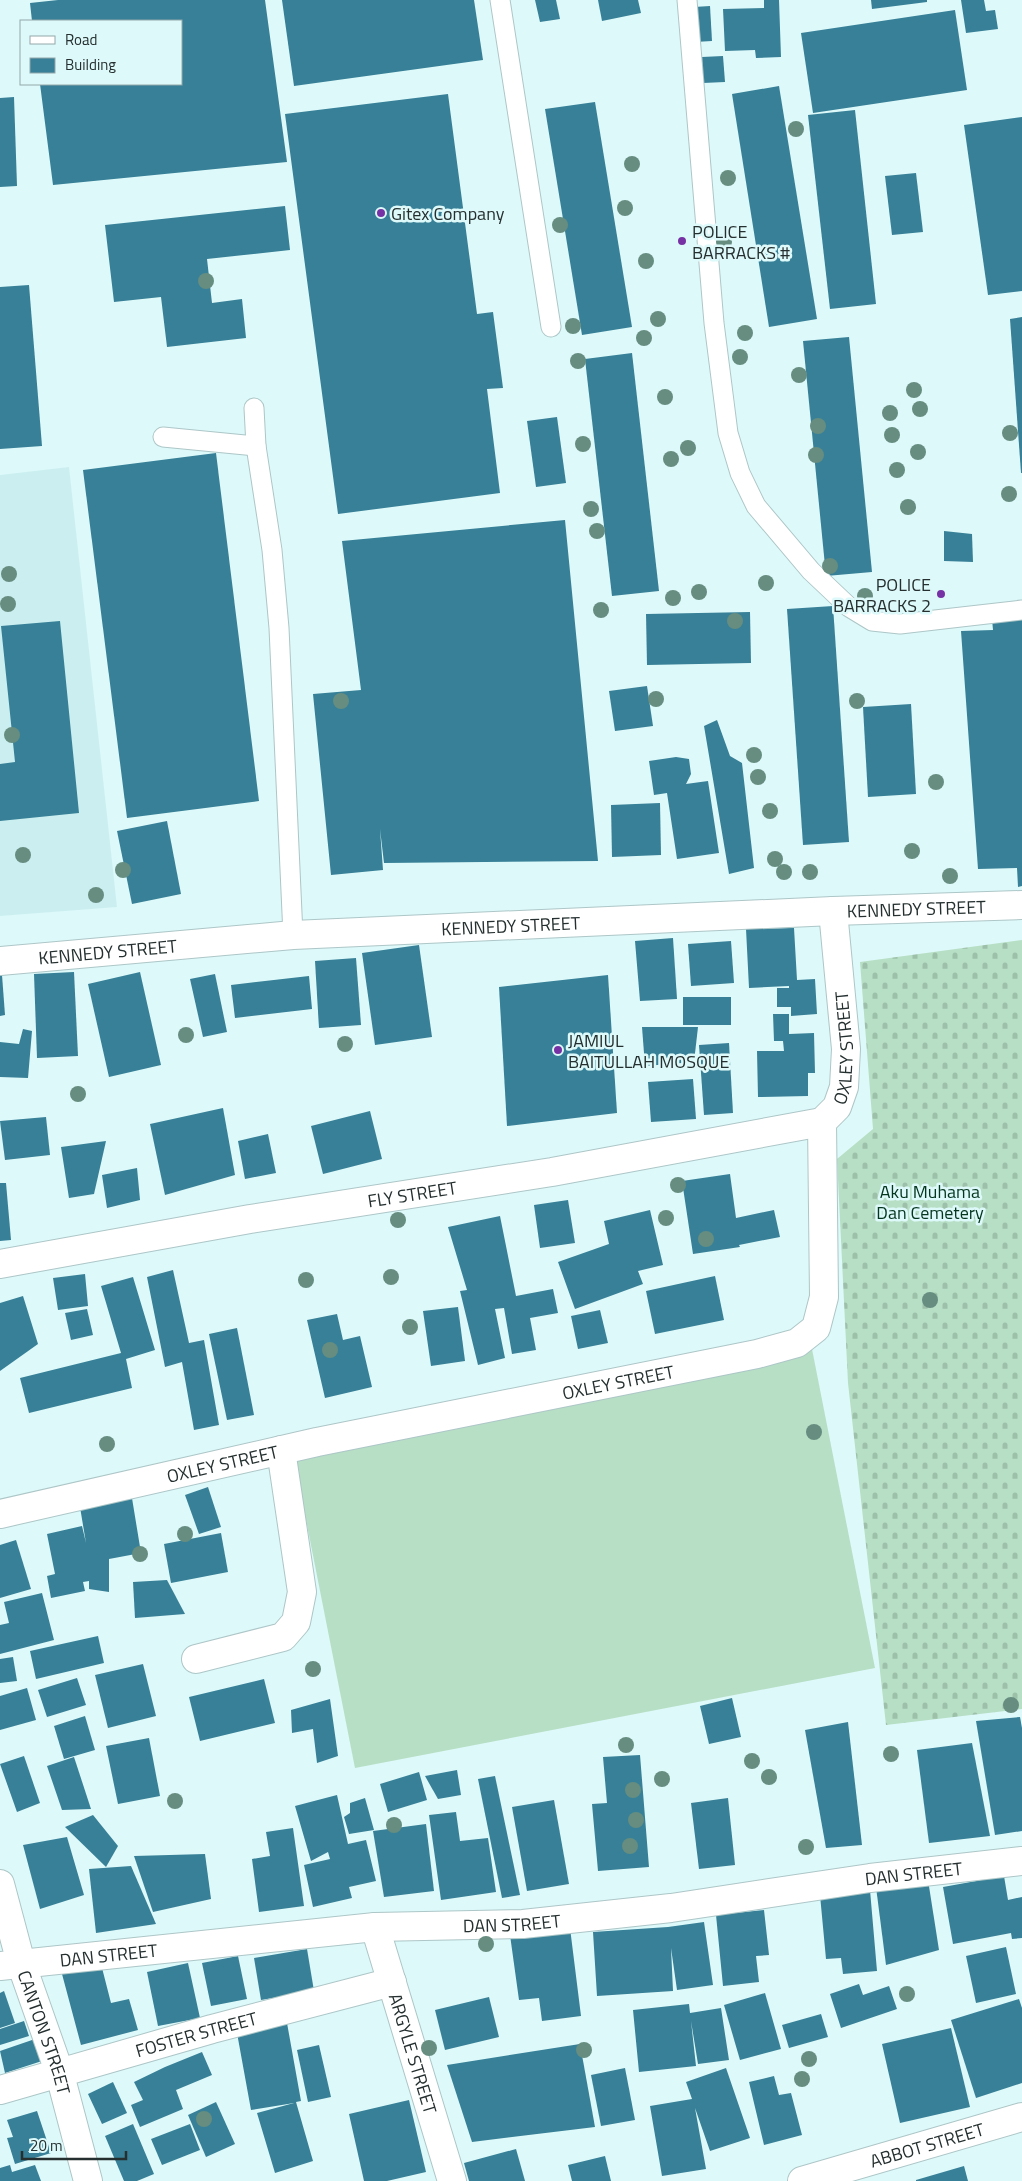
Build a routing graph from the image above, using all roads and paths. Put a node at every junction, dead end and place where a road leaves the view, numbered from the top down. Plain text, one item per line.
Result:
1 (500, 0) edge
2 (687, 0) edge
3 (551, 327) dead end
4 (254, 408) dead end
5 (163, 438) dead end
6 (256, 446) junction
7 (1022, 610) edge
8 (1022, 905) edge
9 (833, 911) junction
10 (293, 935) junction
11 (0, 961) edge
12 (822, 1122) junction
13 (0, 1264) edge
14 (281, 1450) junction
15 (0, 1514) edge
16 (196, 1659) dead end
17 (1022, 1861) edge
18 (0, 1884) edge
19 (375, 1927) junction
20 (10, 1964) edge
21 (392, 1982) junction
22 (59, 2071) junction
23 (0, 2090) edge
24 (1022, 2117) edge
25 (88, 2181) edge
26 (452, 2181) edge
27 (802, 2181) edge

1 - 3 lane
2 - 7 lane
4 - 6 lane
5 - 6 lane
6 - 10 lane
8 - 9 street, KENNEDY STREET
9 - 10 street, KENNEDY STREET
9 - 12 street, OXLEY STREET
10 - 11 street, KENNEDY STREET
12 - 13 street, FLY STREET
12 - 14 street, OXLEY STREET
14 - 15 street, OXLEY STREET
14 - 16 street
17 - 19 street, DAN STREET
18 - 20 street, CANTON STREET
19 - 20 street, DAN STREET
19 - 21 street, ARGYLE STREET
20 - 22 street, CANTON STREET
21 - 22 street, FOSTER STREET
21 - 26 street, ARGYLE STREET
22 - 23 street, FOSTER STREET
22 - 25 street, CANTON STREET
24 - 27 street, ABBOT STREET

